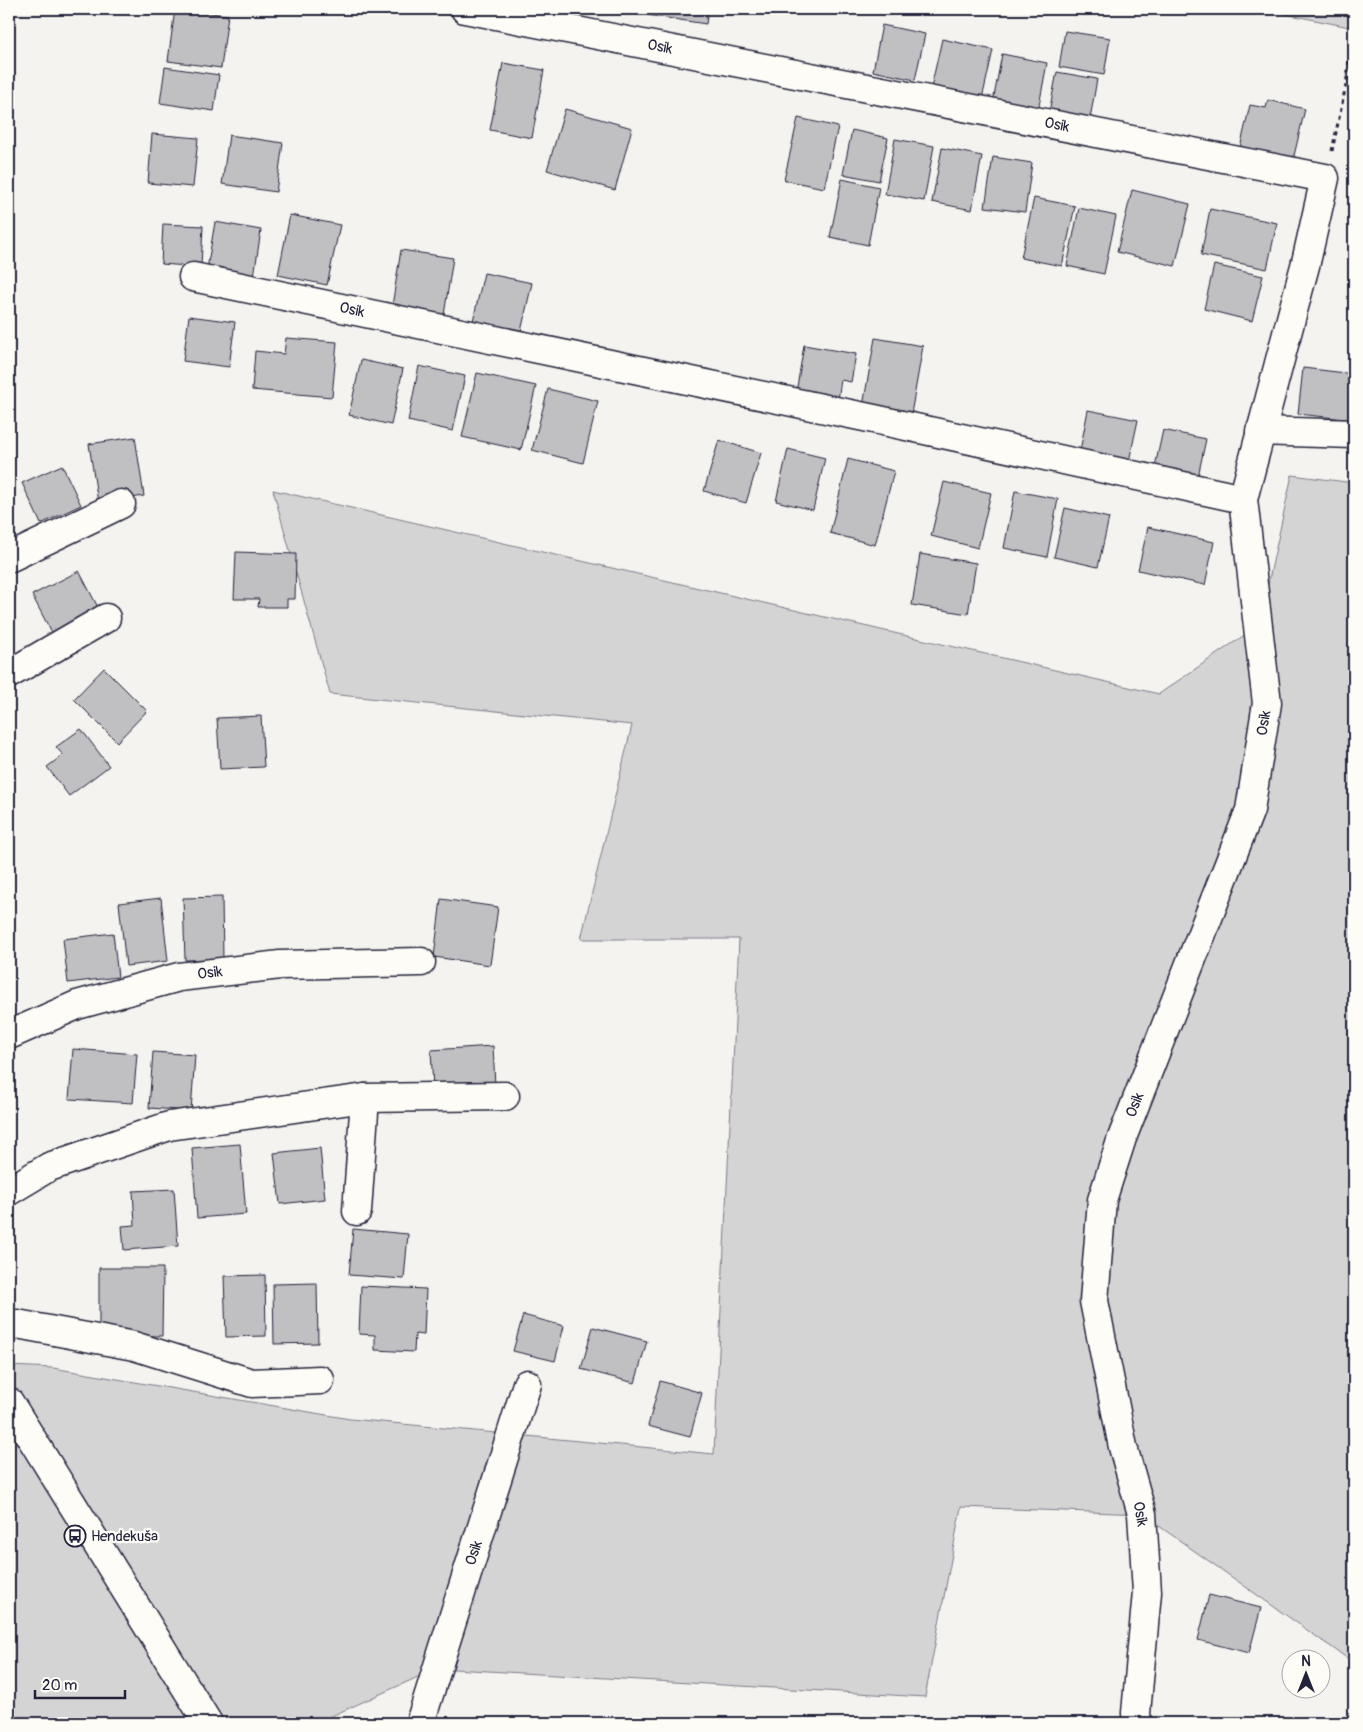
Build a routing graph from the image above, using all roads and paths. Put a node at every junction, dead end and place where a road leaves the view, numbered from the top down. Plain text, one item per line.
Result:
1 (465, 9) edge
2 (1354, 29) edge
3 (1325, 178) junction
4 (193, 277) dead end
5 (1260, 431) junction
6 (1354, 434) edge
7 (1243, 499) junction
8 (121, 504) dead end
9 (9, 558) edge
10 (106, 618) dead end
11 (9, 674) edge
12 (421, 962) dead end
13 (9, 1035) edge
14 (505, 1096) dead end
15 (365, 1098) junction
16 (9, 1191) edge
17 (356, 1211) dead end
18 (9, 1327) edge
19 (320, 1380) dead end
20 (527, 1384) dead end
21 (9, 1402) edge
22 (208, 1723) edge
23 (420, 1723) edge
24 (1137, 1723) edge

1 - 3 street, Osik
2 - 3 path
3 - 5 street, Osik
4 - 7 street, Osik
5 - 6 street
5 - 7 street, Osik
7 - 24 street, Osik
8 - 9 street
10 - 11 street
12 - 13 street, Osik
14 - 15 street
15 - 16 street
15 - 17 street
18 - 19 street
20 - 23 street, Osik
21 - 22 street

